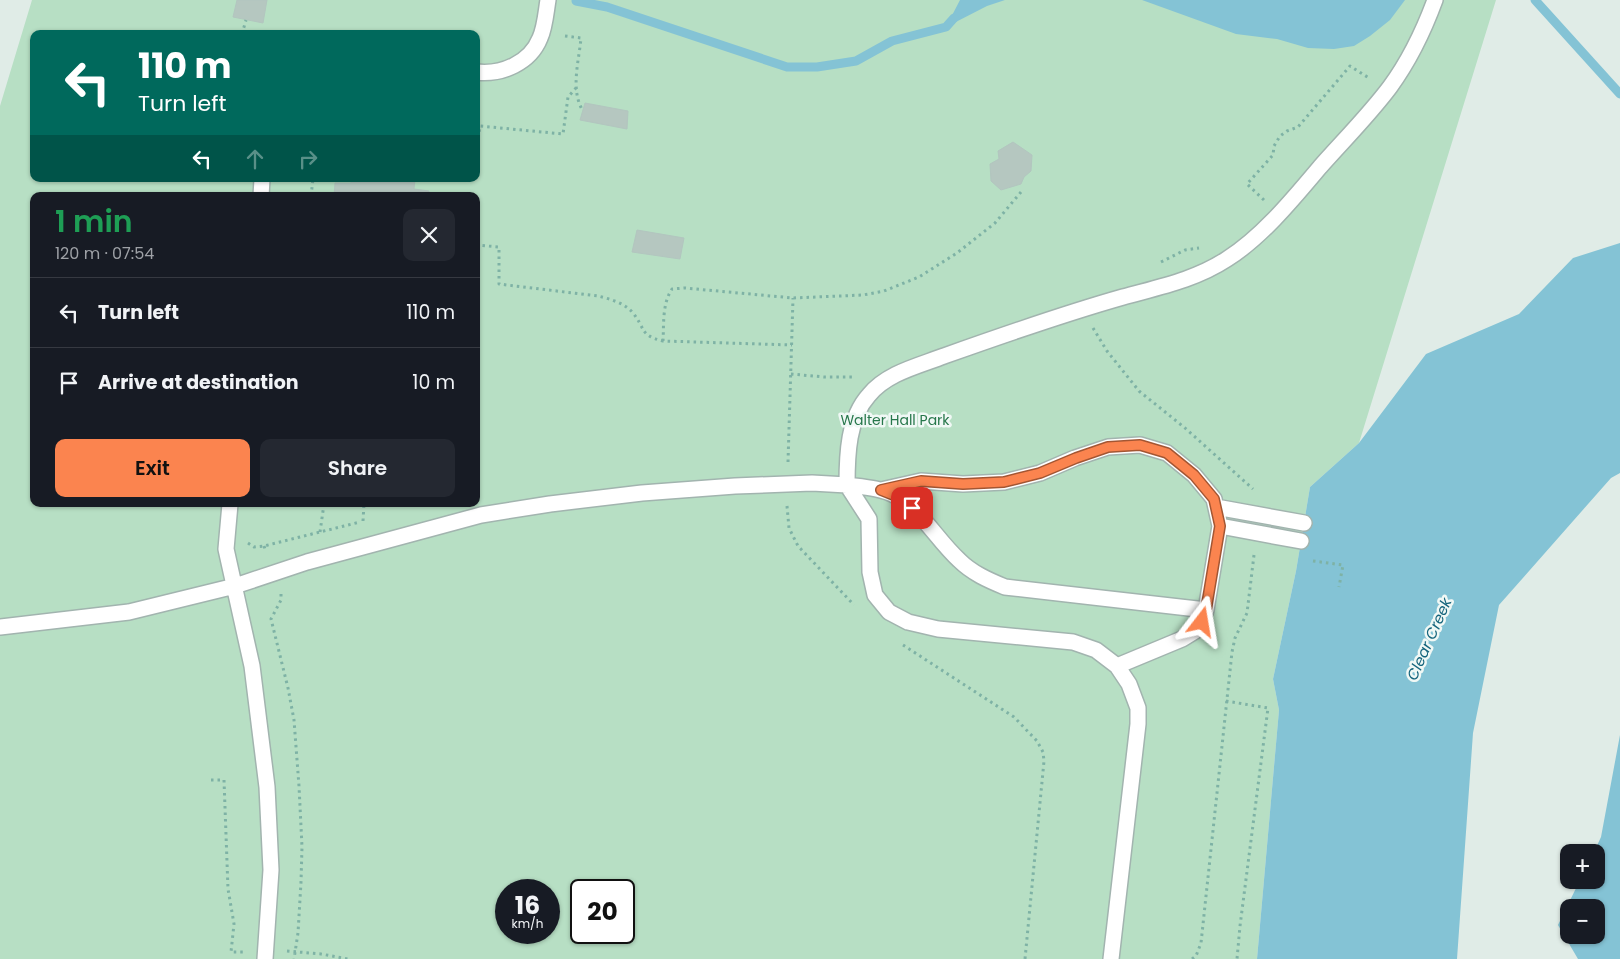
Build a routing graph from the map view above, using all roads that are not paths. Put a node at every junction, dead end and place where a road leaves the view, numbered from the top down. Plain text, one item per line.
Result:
1 (548, 0) edge
2 (1435, 0) edge
3 (480, 72) edge
4 (848, 485) junction
5 (881, 490) junction
6 (230, 507) edge
7 (1216, 507) junction
8 (1304, 523) dead end
9 (1220, 526) junction
10 (1301, 541) dead end
11 (235, 586) junction
12 (1206, 610) junction
13 (0, 626) edge
14 (1117, 666) junction
15 (265, 959) edge
16 (1112, 959) edge

1 - 3 lane
2 - 4 lane
4 - 5 lane
4 - 11 lane
4 - 14 lane
5 - 7 lane
5 - 12 lane
6 - 11 lane
7 - 8 lane
7 - 9 lane
9 - 10 lane
9 - 12 lane
11 - 13 lane
11 - 15 lane
12 - 14 lane
14 - 16 lane

